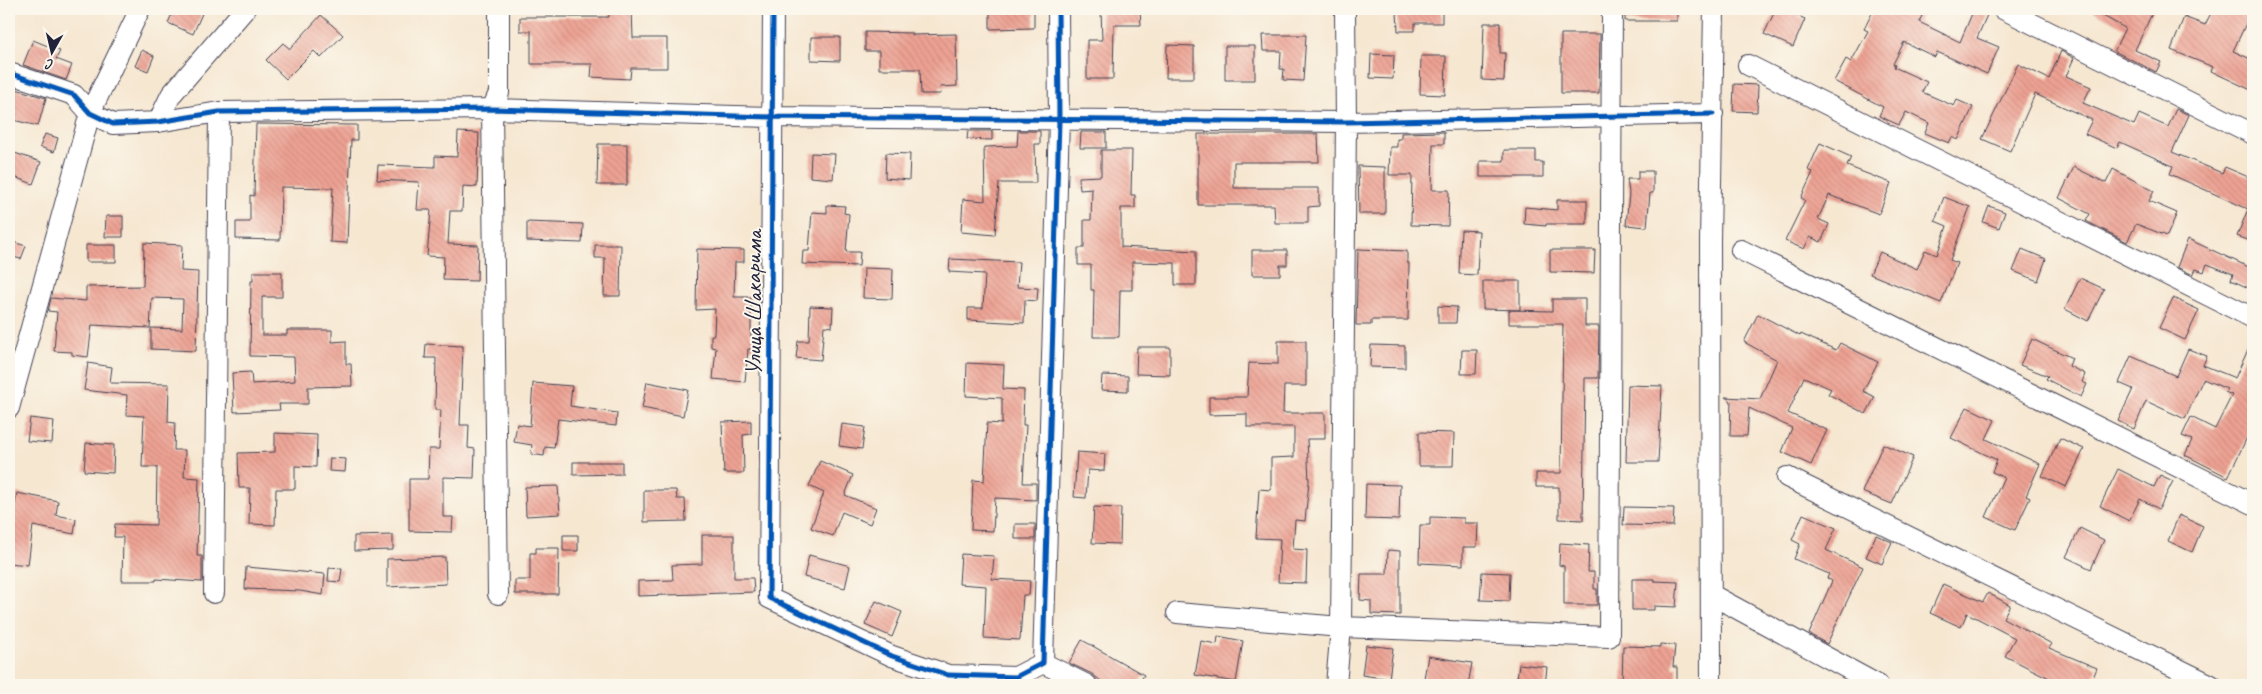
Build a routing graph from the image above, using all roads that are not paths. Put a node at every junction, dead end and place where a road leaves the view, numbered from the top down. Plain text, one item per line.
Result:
1 (140, 9) edge
2 (245, 9) edge
3 (499, 9) edge
4 (773, 9) edge
5 (1058, 9) edge
6 (1344, 9) edge
7 (1612, 9) edge
8 (1714, 9) edge
9 (2004, 9) edge
10 (1748, 65) dead end
11 (9, 73) edge
12 (492, 109) junction
13 (219, 112) junction
14 (90, 113) junction
15 (1713, 114) junction
16 (1610, 116) junction
17 (771, 117) junction
18 (1059, 120) junction
19 (158, 122) junction
20 (1346, 122) junction
21 (2253, 134) edge
22 (1741, 250) dead end
23 (2253, 318) edge
24 (9, 408) edge
25 (1787, 477) dead end
26 (2253, 504) edge
27 (214, 593) dead end
28 (498, 594) dead end
29 (1712, 595) junction
30 (1177, 613) dead end
31 (1342, 627) junction
32 (1043, 663) junction
33 (1087, 685) edge
34 (1336, 685) edge
35 (1712, 685) edge
36 (1878, 685) edge
37 (2211, 685) edge

1 - 14 street
2 - 19 street
3 - 12 street
4 - 17 street, Улица Шакарима
5 - 18 street
6 - 20 street
7 - 16 street
8 - 15 street
9 - 21 street
10 - 23 street
11 - 14 street
12 - 13 street
12 - 17 street
12 - 28 street
13 - 19 street
13 - 27 street
14 - 19 street
14 - 24 street
15 - 16 street
15 - 29 street
16 - 20 street
16 - 31 street
17 - 18 street
17 - 32 street, Улица Шакарима
18 - 20 street
18 - 32 street
20 - 31 street
22 - 26 street
25 - 37 street
29 - 35 street
29 - 36 street
30 - 31 street
31 - 34 street
32 - 33 street

